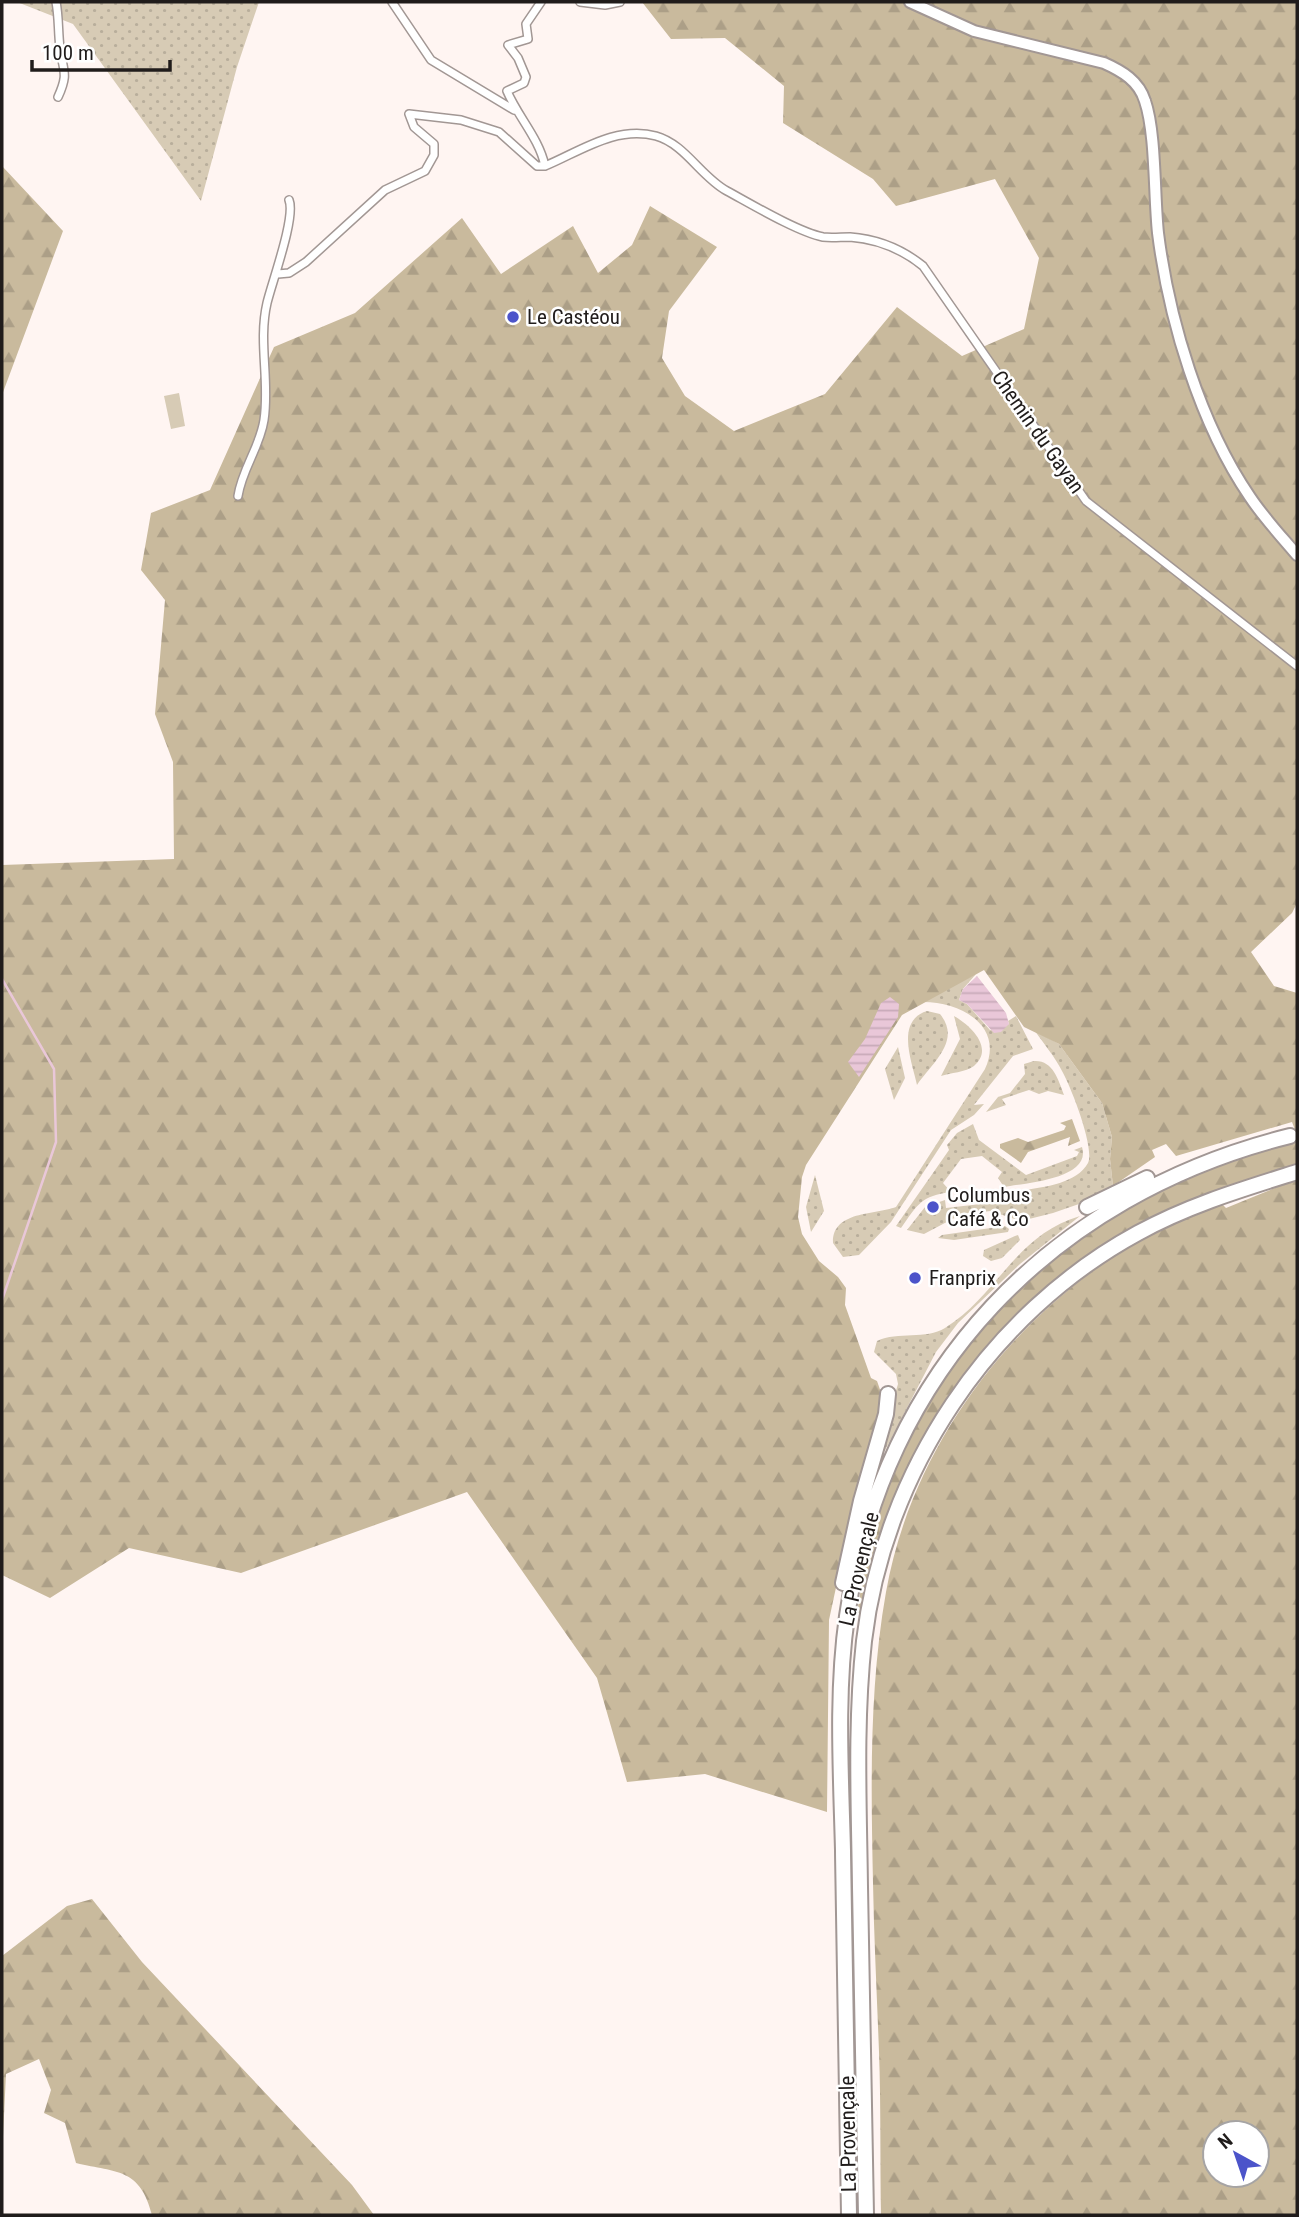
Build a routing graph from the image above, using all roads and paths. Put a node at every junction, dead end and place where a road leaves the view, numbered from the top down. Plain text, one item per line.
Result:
1 (56, 2) edge
2 (392, 2) edge
3 (541, 2) edge
4 (580, 2) edge
5 (620, 2) edge
6 (910, 2) edge
7 (58, 97) dead end
8 (515, 111) junction
9 (545, 166) junction
10 (289, 200) dead end
11 (278, 274) junction
12 (238, 496) dead end
13 (1297, 555) edge
14 (1297, 666) edge
15 (1290, 1136) dead end
16 (1215, 1159) junction
17 (1297, 1172) edge
18 (1087, 1207) dead end
19 (888, 1394) dead end
20 (842, 1654) junction
21 (849, 2215) edge
22 (866, 2215) edge

1 - 7 street
2 - 8 street
3 - 8 street
4 - 5 street
6 - 13 street
8 - 9 street
9 - 11 street
9 - 14 street, Chemin du Gayan
10 - 11 street
11 - 12 street
15 - 16 highway, La Provençale
16 - 18 highway
16 - 20 highway, La Provençale
17 - 22 highway, La Provençale
19 - 20 highway
20 - 21 highway, La Provençale

